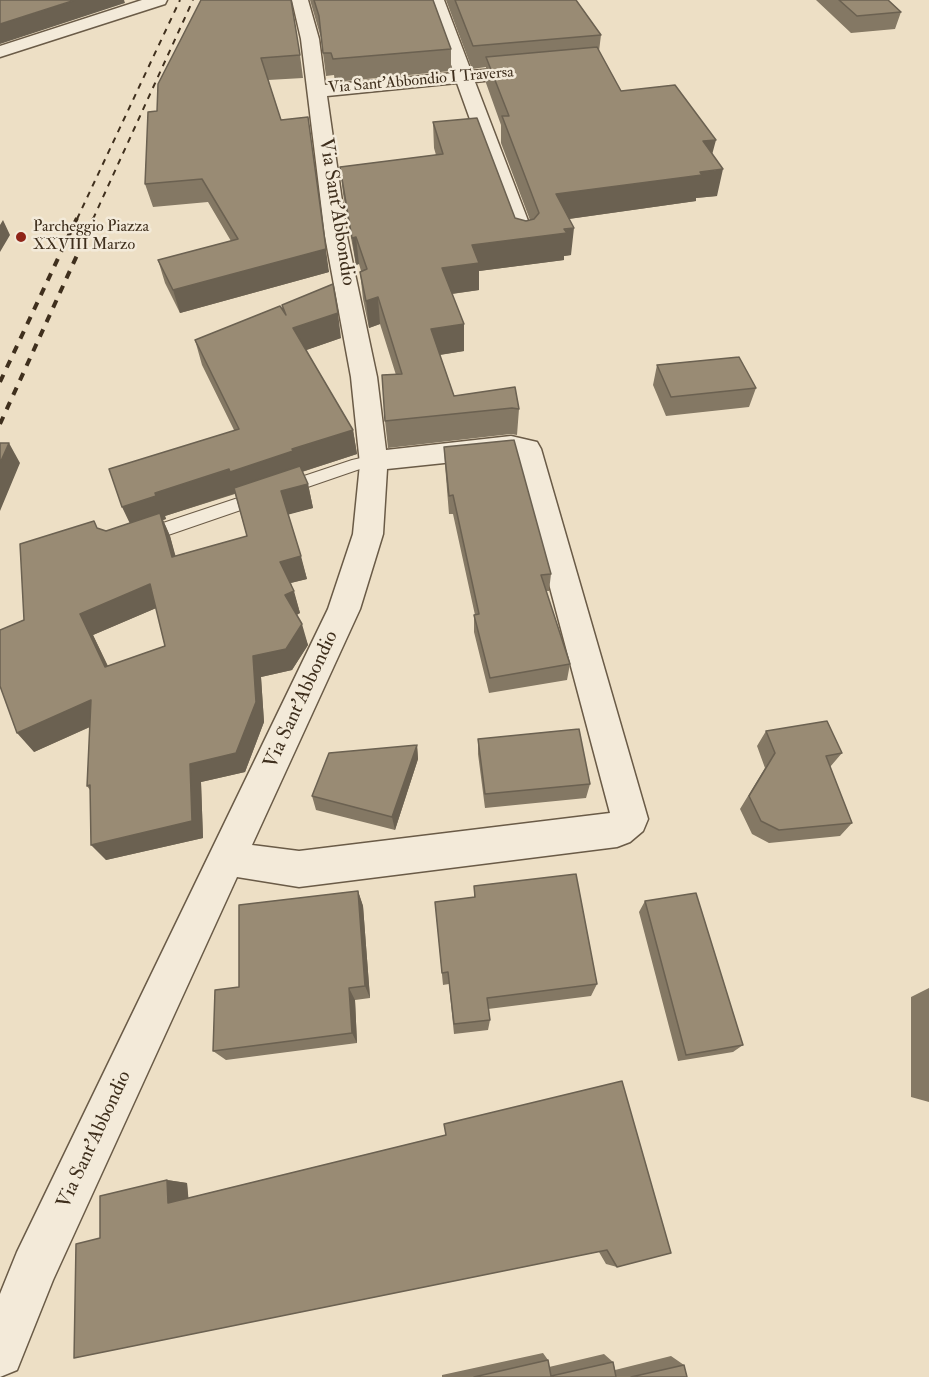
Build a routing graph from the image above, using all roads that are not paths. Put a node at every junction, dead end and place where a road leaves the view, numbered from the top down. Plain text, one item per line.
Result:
1 (159, 0) edge
2 (300, 0) edge
3 (436, 0) edge
4 (0, 52) edge
5 (543, 70) edge
6 (466, 77) junction
7 (316, 91) junction
8 (524, 239) edge
9 (374, 461) junction
10 (128, 542) edge
11 (227, 858) junction
12 (0, 1353) edge

1 - 4 street
2 - 7 street, Via Sant'Abbondio
3 - 6 street
5 - 6 street, Via Sant'Abbondio I Traversa
6 - 7 street, Via Sant'Abbondio I Traversa
6 - 8 street
7 - 9 street, Via Sant'Abbondio
9 - 10 lane
9 - 11 street, Via Sant'Abbondio
9 - 11 street
11 - 12 street, Via Sant'Abbondio

